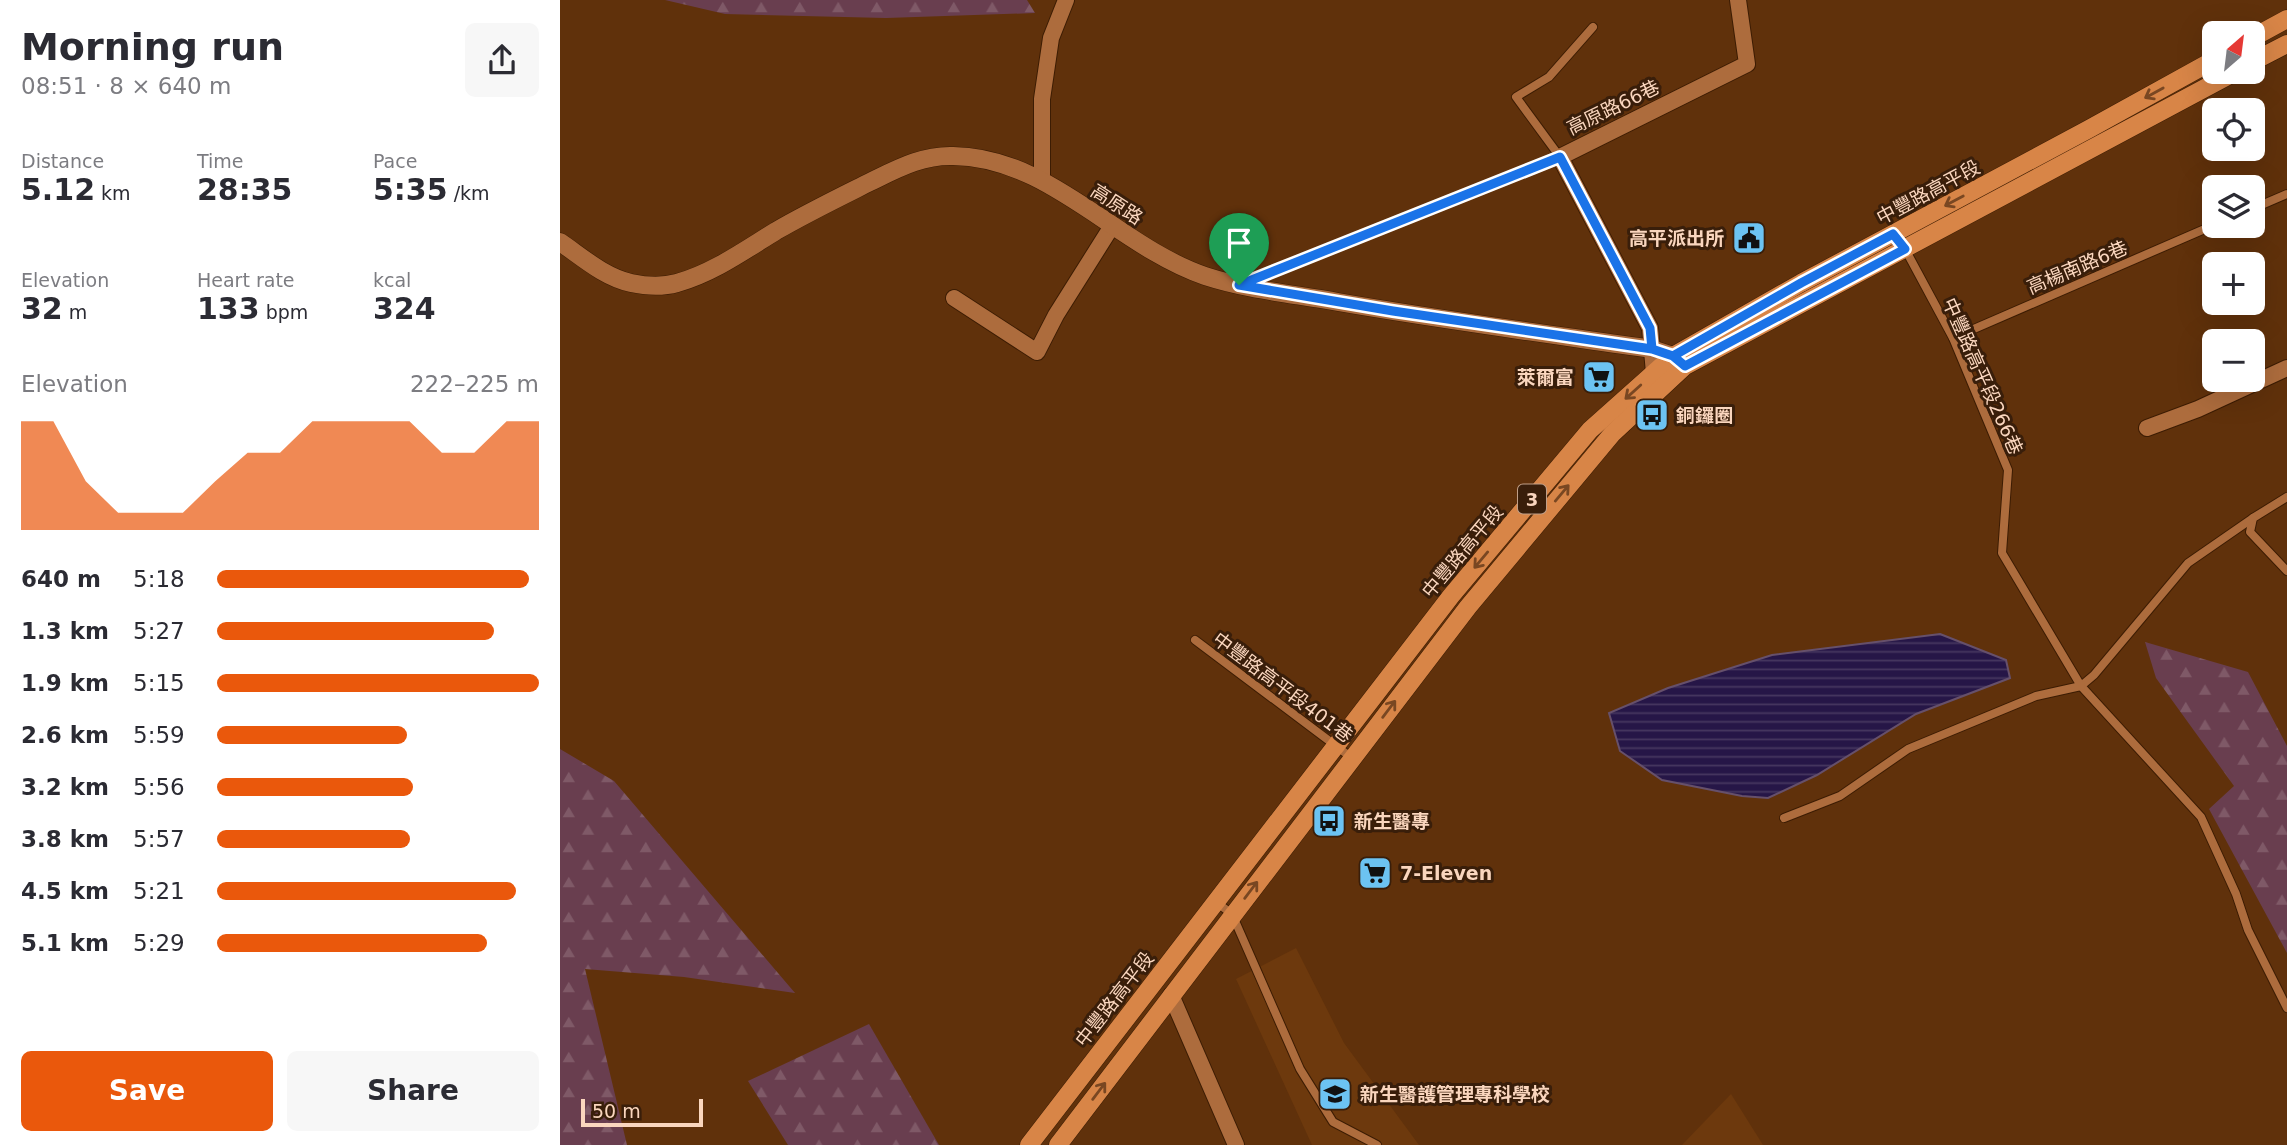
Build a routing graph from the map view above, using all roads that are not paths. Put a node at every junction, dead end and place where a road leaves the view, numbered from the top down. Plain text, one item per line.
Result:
1 (1066, 0) edge
2 (1738, 0) edge
3 (2287, 19) edge
4 (1592, 27) dead end
5 (2265, 31) edge
6 (2287, 44) edge
7 (2265, 55) edge
8 (2202, 67) edge
9 (2213, 84) edge
10 (1560, 157) junction
11 (1041, 181) junction
12 (2287, 194) edge
13 (2265, 203) edge
14 (1112, 226) junction
15 (2202, 230) edge
16 (1893, 234) junction
17 (560, 242) edge
18 (1905, 249) junction
19 (1239, 285) junction
20 (954, 299) dead end
21 (1953, 338) junction
22 (1652, 349) junction
23 (1679, 361) junction
24 (2287, 368) edge
25 (1654, 373) junction
26 (2147, 428) dead end
27 (2287, 497) edge
28 (2253, 518) junction
29 (2287, 571) edge
30 (1195, 640) dead end
31 (2081, 686) junction
32 (1336, 746) junction
33 (1352, 758) junction
34 (1784, 818) dead end
35 (1216, 902) junction
36 (1232, 914) junction
37 (1171, 995) junction
38 (2287, 1008) edge
39 (1059, 1106) junction
40 (1076, 1120) junction
41 (1029, 1145) edge
42 (1058, 1145) edge
43 (1236, 1145) edge
44 (1377, 1145) edge

1 - 11 street
2 - 10 street, 高原路66巷
3 - 5 main road
4 - 10 lane
6 - 7 main road
8 -> 16 main road, 中豐路高平段 / 3
9 - 18 main road, 中豐路高平段 / 3
10 - 19 lane
10 - 22 street, 高原路66巷
11 - 14 street, 高原路
11 - 17 street, 高原路
12 - 13 lane
14 - 19 street, 高原路
14 - 20 street
15 - 21 lane, 高楊南路6巷
16 - 18 lane, 中豐路高平段266巷
16 - 23 main road, 中豐路高平段 / 3
18 - 21 lane, 中豐路高平段266巷
18 - 23 main road, 中豐路高平段 / 3
19 - 22 street, 高原路
21 - 31 lane, 中豐路高平段266巷
22 - 23 street, 高原路
22 - 25 street, 高原路66巷
23 - 25 main road, 中豐路高平段 / 3
33 -> 23 main road, 中豐路高平段 / 3
24 - 26 street
25 -> 32 main road, 中豐路高平段 / 3
27 - 28 lane
28 - 29 lane
28 - 31 lane
30 - 32 lane, 中豐路高平段401巷
31 - 34 lane
31 - 38 lane, 中豐路高平段266巷
32 - 33 lane, 中豐路高平段401巷
32 - 35 main road, 中豐路高平段 / 3
36 -> 33 main road, 中豐路高平段 / 3
35 - 36 lane
35 - 39 main road, 中豐路高平段 / 3
36 - 37 main road, 中豐路高平段 / 3
36 - 44 lane
40 -> 37 main road, 中豐路高平段 / 3
37 - 43 street
39 - 40 main road
39 - 41 main road, 中豐路高平段 / 3
40 - 42 main road, 中豐路高平段 / 3

